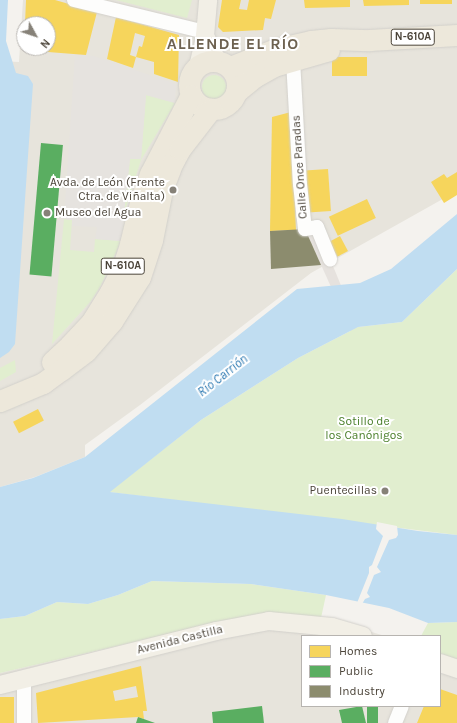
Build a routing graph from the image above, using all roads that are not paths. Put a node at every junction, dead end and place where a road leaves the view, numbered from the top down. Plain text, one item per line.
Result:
1 (74, 0) edge
2 (208, 0) edge
3 (107, 4) edge
4 (205, 34) junction
5 (457, 35) edge
6 (369, 40) junction
7 (293, 60) junction
8 (215, 65) junction
9 (236, 92) junction
10 (191, 95) junction
11 (211, 109) junction
12 (330, 259) dead end
13 (0, 398) edge
14 (0, 402) edge
15 (360, 635) edge
16 (441, 663) edge
17 (457, 669) edge
18 (24, 679) junction
19 (0, 685) edge
20 (392, 707) edge
21 (402, 707) edge
22 (24, 723) edge
23 (394, 723) edge

1 - 3 street
2 - 4 main road
3 - 4 street
4 - 8 main road
5 - 6 highway, N-610A
6 - 7 highway, N-610A
6 - 8 highway, N-610A
7 - 9 highway, N-610A
7 - 12 street, Calle Once Paradas
8 - 9 highway
8 - 10 highway, N-610A
9 - 11 highway, N-610A
10 - 11 highway
10 - 13 highway, N-610A
11 - 14 highway, N-610A
15 - 18 main road, Avenida Castilla
16 - 17 main road
18 - 19 main road, Avenida Castilla
18 - 22 street
20 - 23 street
21 - 23 street

